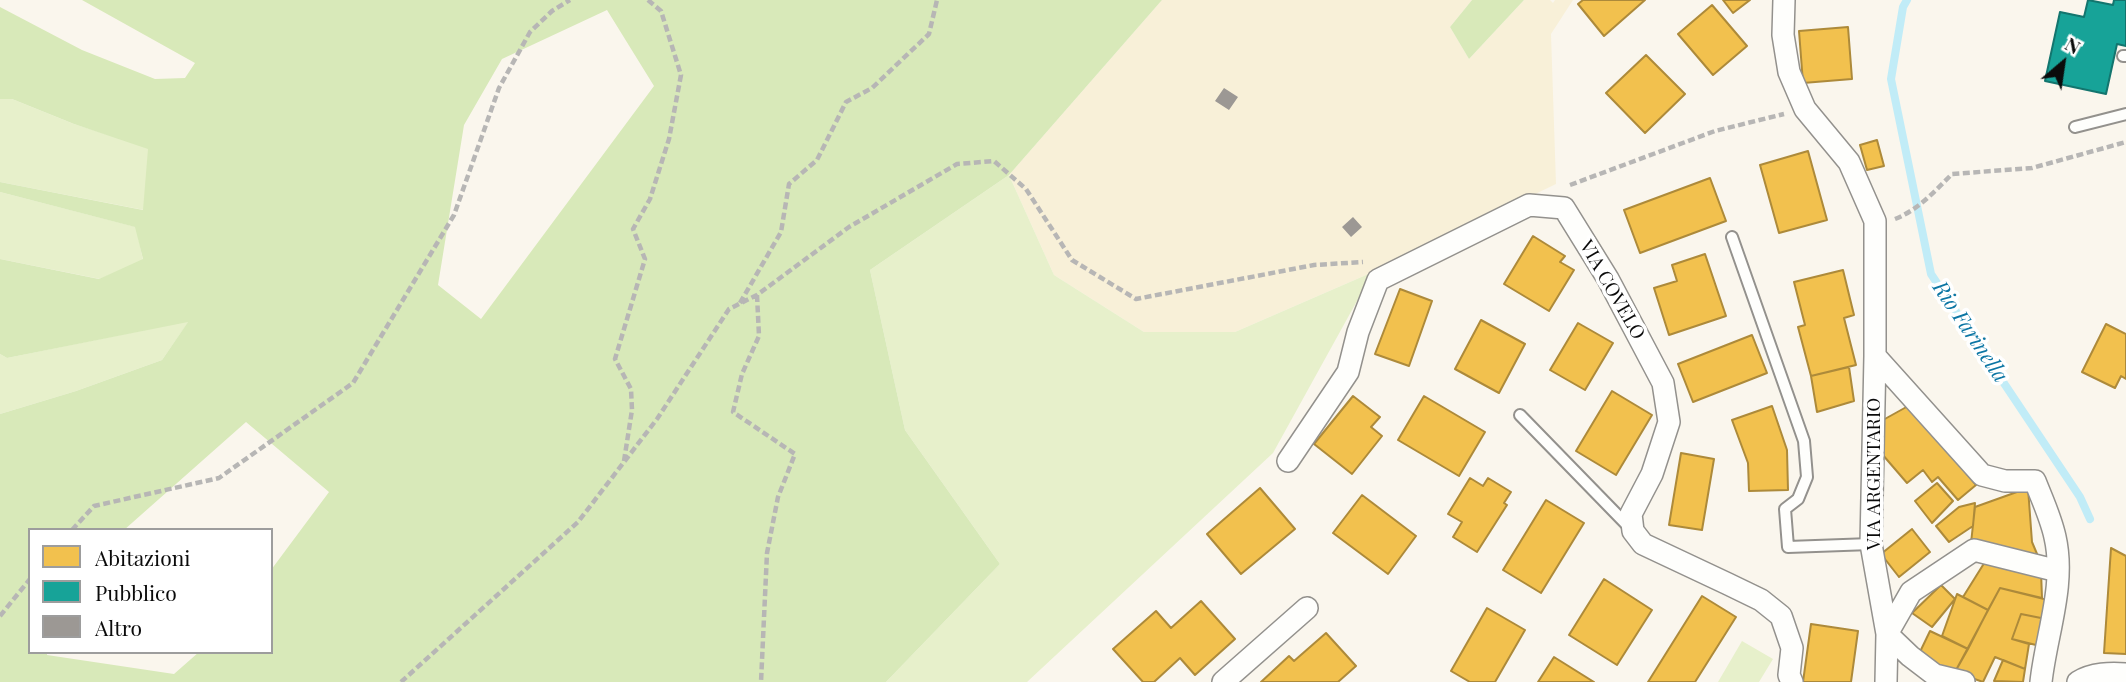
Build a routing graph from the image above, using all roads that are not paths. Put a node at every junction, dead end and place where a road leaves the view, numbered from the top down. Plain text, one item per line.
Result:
1 (1784, 0) edge
2 (2126, 114) edge
3 (2075, 127) dead end
4 (1732, 237) dead end
5 (1875, 356) junction
6 (1520, 415) dead end
7 (1287, 461) dead end
8 (1633, 531) junction
9 (1871, 544) junction
10 (2058, 571) junction
11 (1307, 608) dead end
12 (1887, 634) junction
13 (2126, 674) edge
14 (2082, 680) edge
15 (1223, 682) edge
16 (1792, 682) edge
17 (1886, 682) edge
18 (1964, 682) edge
19 (2041, 682) edge

1 - 5 street, VIA ARGENTARIO
2 - 3 lane
4 - 9 lane
5 - 9 street, VIA ARGENTARIO
5 - 10 street
6 - 8 lane
7 - 8 street, VIA COVELO
8 - 16 street
9 - 12 street, VIA ARGENTARIO
10 - 12 street
10 - 19 street
11 - 15 street
12 - 17 street
12 - 18 street
13 - 14 street

